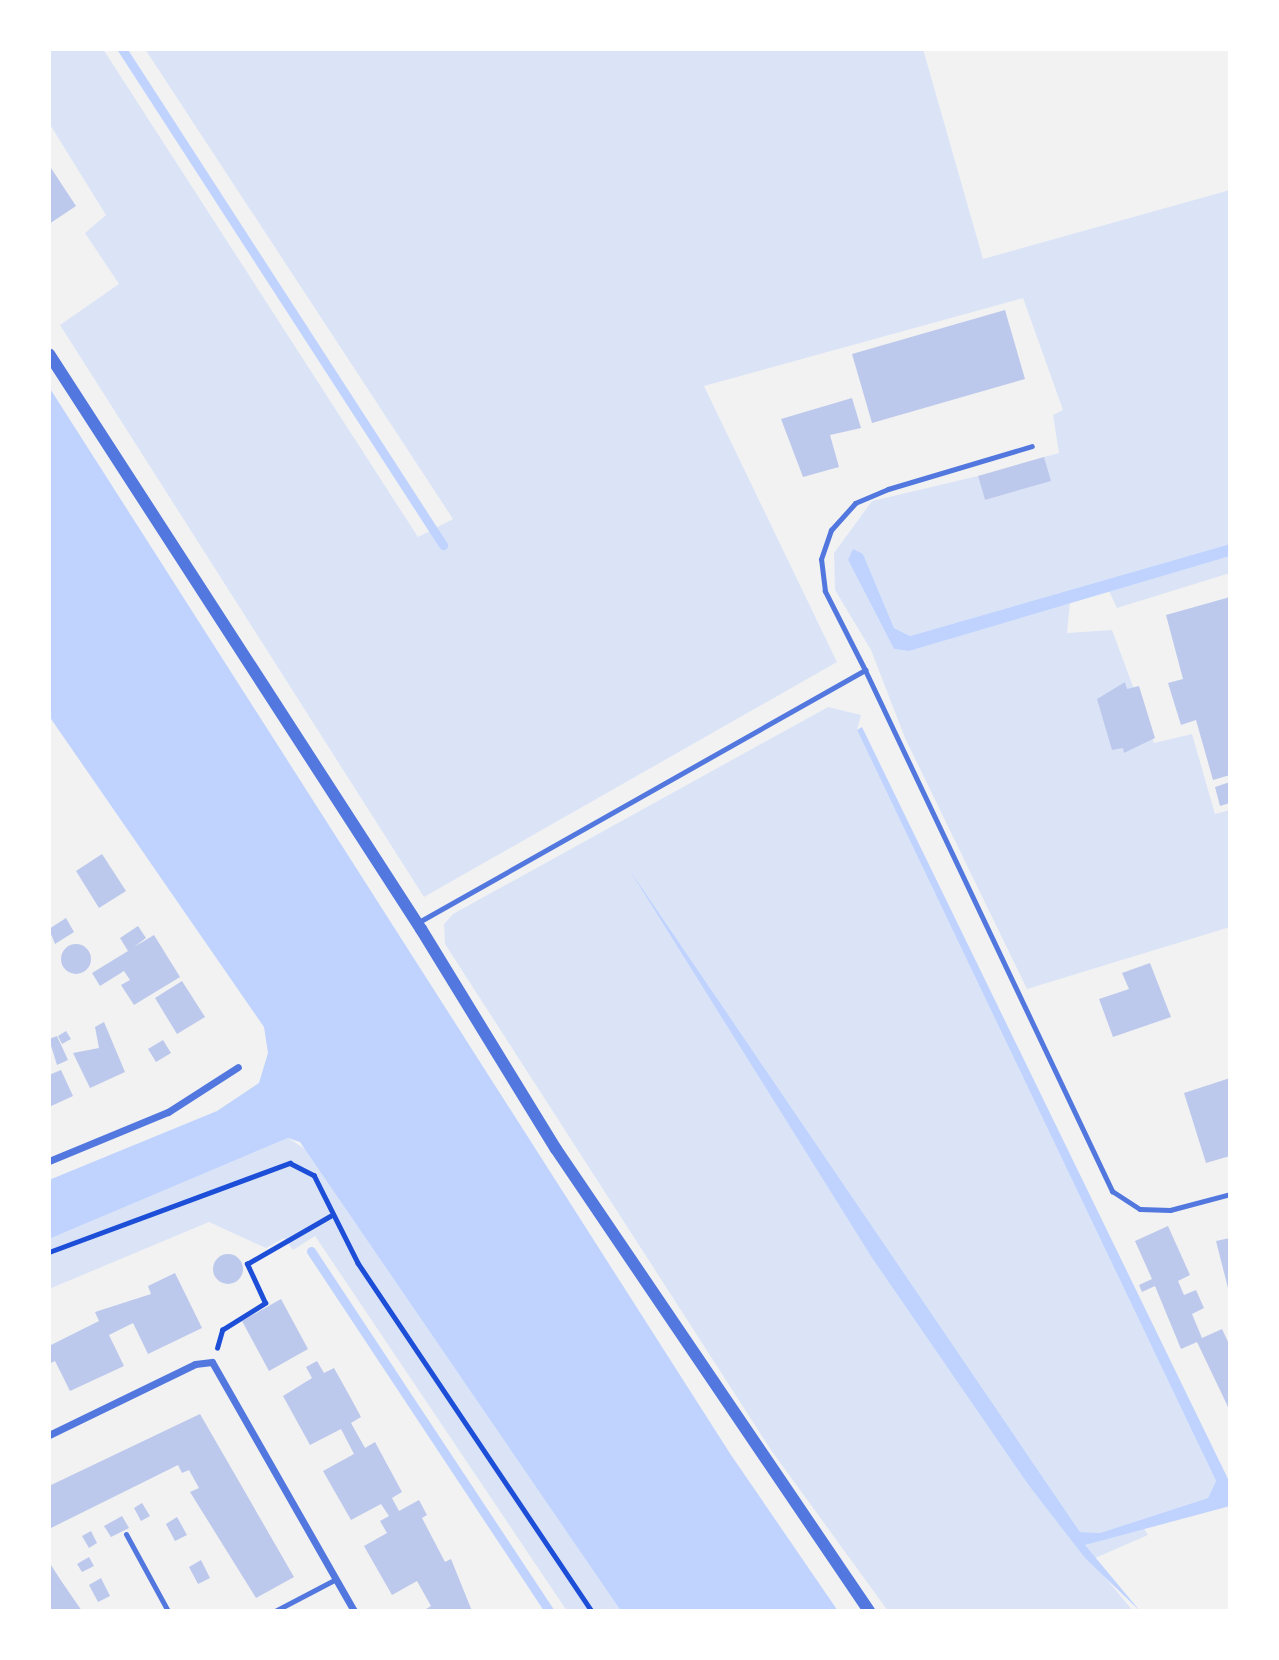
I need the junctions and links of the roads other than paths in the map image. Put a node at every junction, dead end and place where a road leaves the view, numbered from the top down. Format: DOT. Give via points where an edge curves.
graph roads {
  1 [pos="49,354"];
  2 [pos="1032,446"];
  3 [pos="865,670"];
  4 [pos="417,923"];
  5 [pos="238,1067"];
  6 [pos="49,1161"];
  7 [pos="1230,1194"];
  8 [pos="49,1435"];
  9 [pos="126,1534"];
  10 [pos="336,1579"];
  11 [pos="167,1611"];
  12 [pos="275,1611"];
  13 [pos="354,1611"];
  14 [pos="869,1611"];
  1 -- 4 [label="street"];
  2 -- 3 [label="lane" via="887,489 855,503 831,530 821,559 825,591"];
  3 -- 4 [label="lane"];
  3 -- 7 [label="lane" via="1112,1191 1140,1209 1170,1210"];
  4 -- 14 [label="street" via="555,1149"];
  5 -- 6 [label="street" via="168,1112"];
  8 -- 10 [label="street" via="195,1364 212,1362"];
  9 -- 11 [label="lane"];
  10 -- 12 [label="lane"];
  10 -- 13 [label="street"];
}
